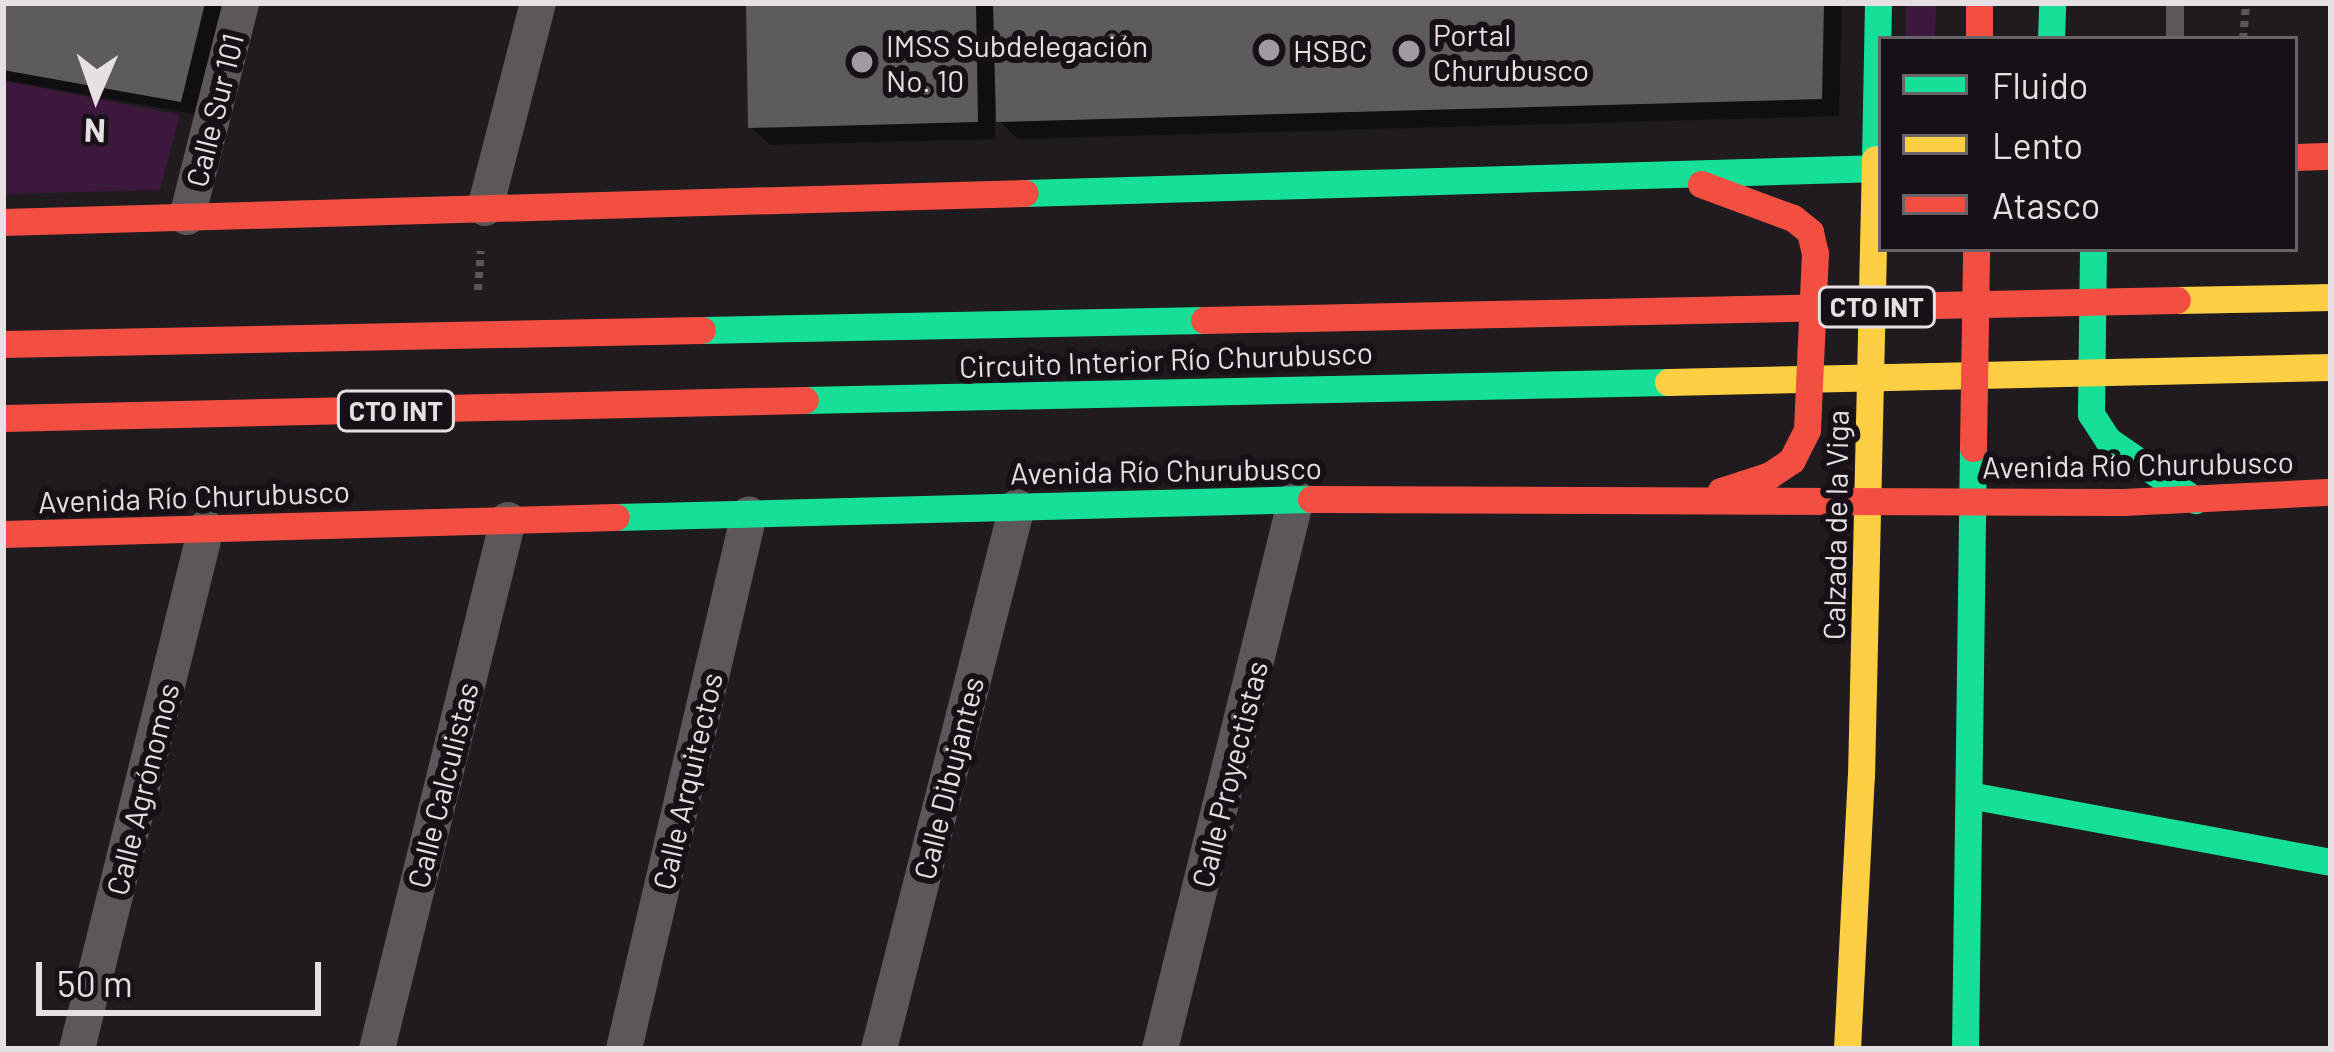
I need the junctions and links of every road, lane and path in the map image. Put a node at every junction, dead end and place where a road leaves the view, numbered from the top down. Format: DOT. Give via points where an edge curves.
graph roads {
  1 [pos="241,3"];
  2 [pos="538,3"];
  3 [pos="1878,3"];
  4 [pos="1979,3"];
  5 [pos="2052,3"];
  6 [pos="2175,3"];
  7 [pos="2246,3"];
  8 [pos="1978,36"];
  9 [pos="2051,36"];
  10 [pos="2175,36"];
  11 [pos="2243,36"];
  12 [pos="2331,156"];
  13 [pos="2298,157"];
  14 [pos="1877,168"];
  15 [pos="1645,175"];
  16 [pos="485,208"];
  17 [pos="187,217"];
  18 [pos="3,222"];
  19 [pos="1976,252"];
  20 [pos="2093,252"];
  21 [pos="2331,297"];
  22 [pos="475,334"];
  23 [pos="3,344"];
  24 [pos="2331,367"];
  25 [pos="3,418"];
  26 [pos="2331,492"];
  27 [pos="1296,499"];
  28 [pos="1692,500"];
  29 [pos="2195,500"];
  30 [pos="1869,501"];
  31 [pos="1972,501"];
  32 [pos="1016,507"];
  33 [pos="749,514"];
  34 [pos="508,520"];
  35 [pos="206,528"];
  36 [pos="3,534"];
  37 [pos="1969,795"];
  38 [pos="2331,862"];
  39 [pos="77,1049"];
  40 [pos="376,1049"];
  41 [pos="624,1049"];
  42 [pos="879,1049"];
  43 [pos="1160,1049"];
  44 [pos="1846,1049"];
  45 [pos="1965,1049"];
  1 -- 17 [label="street, Calle Sur 101"];
  2 -- 16 [label="street"];
  3 -- 14 [label="main road, Calzada de la Viga"];
  4 -- 8 [label="main road"];
  5 -- 9 [label="main road"];
  6 -- 10 [label="lane"];
  7 -- 11 [label="path"];
  12 -- 13 [label="main road"];
  14 -- 15 [label="main road"];
  14 -- 30 [label="main road, Calzada de la Viga"];
  15 -- 16 [label="main road"];
  15 -- 28 [label="main road" via="1711,185 1770,207 1810,232 1815,253 1807,430 1792,460 1770,475"];
  16 -- 17 [label="main road"];
  16 -- 22 [label="path"];
  17 -- 18 [label="main road"];
  19 -- 31 [label="main road"];
  20 -- 29 [label="main road" via="2091,414 2108,440"];
  21 -- 22 [label="main road, Circuito Interior Río Churubusco / CTO INT"];
  22 -- 23 [label="main road, Circuito Interior Río Churubusco / CTO INT"];
  24 -- 25 [label="main road, Circuito Interior Río Churubusco / CTO INT"];
  26 -- 29 [label="main road, Avenida Río Churubusco"];
  27 -- 28 [label="main road, Avenida Río Churubusco"];
  27 -- 32 [label="main road, Avenida Río Churubusco"];
  27 -- 43 [label="street, Calle Proyectistas"];
  28 -- 30 [label="main road, Avenida Río Churubusco"];
  29 -- 31 [label="main road, Avenida Río Churubusco"];
  30 -- 31 [label="main road, Avenida Río Churubusco"];
  30 -- 44 [label="main road, Calzada de la Viga"];
  31 -- 37 [label="main road"];
  32 -- 33 [label="main road, Avenida Río Churubusco"];
  32 -- 42 [label="street, Calle Dibujantes"];
  33 -- 34 [label="main road, Avenida Río Churubusco"];
  33 -- 41 [label="street, Calle Arquitectos"];
  34 -- 35 [label="main road, Avenida Río Churubusco"];
  34 -- 40 [label="street, Calle Calculistas"];
  35 -- 36 [label="main road, Avenida Río Churubusco"];
  35 -- 39 [label="street, Calle Agrónomos"];
  37 -- 38 [label="main road"];
  37 -- 45 [label="main road"];
}
